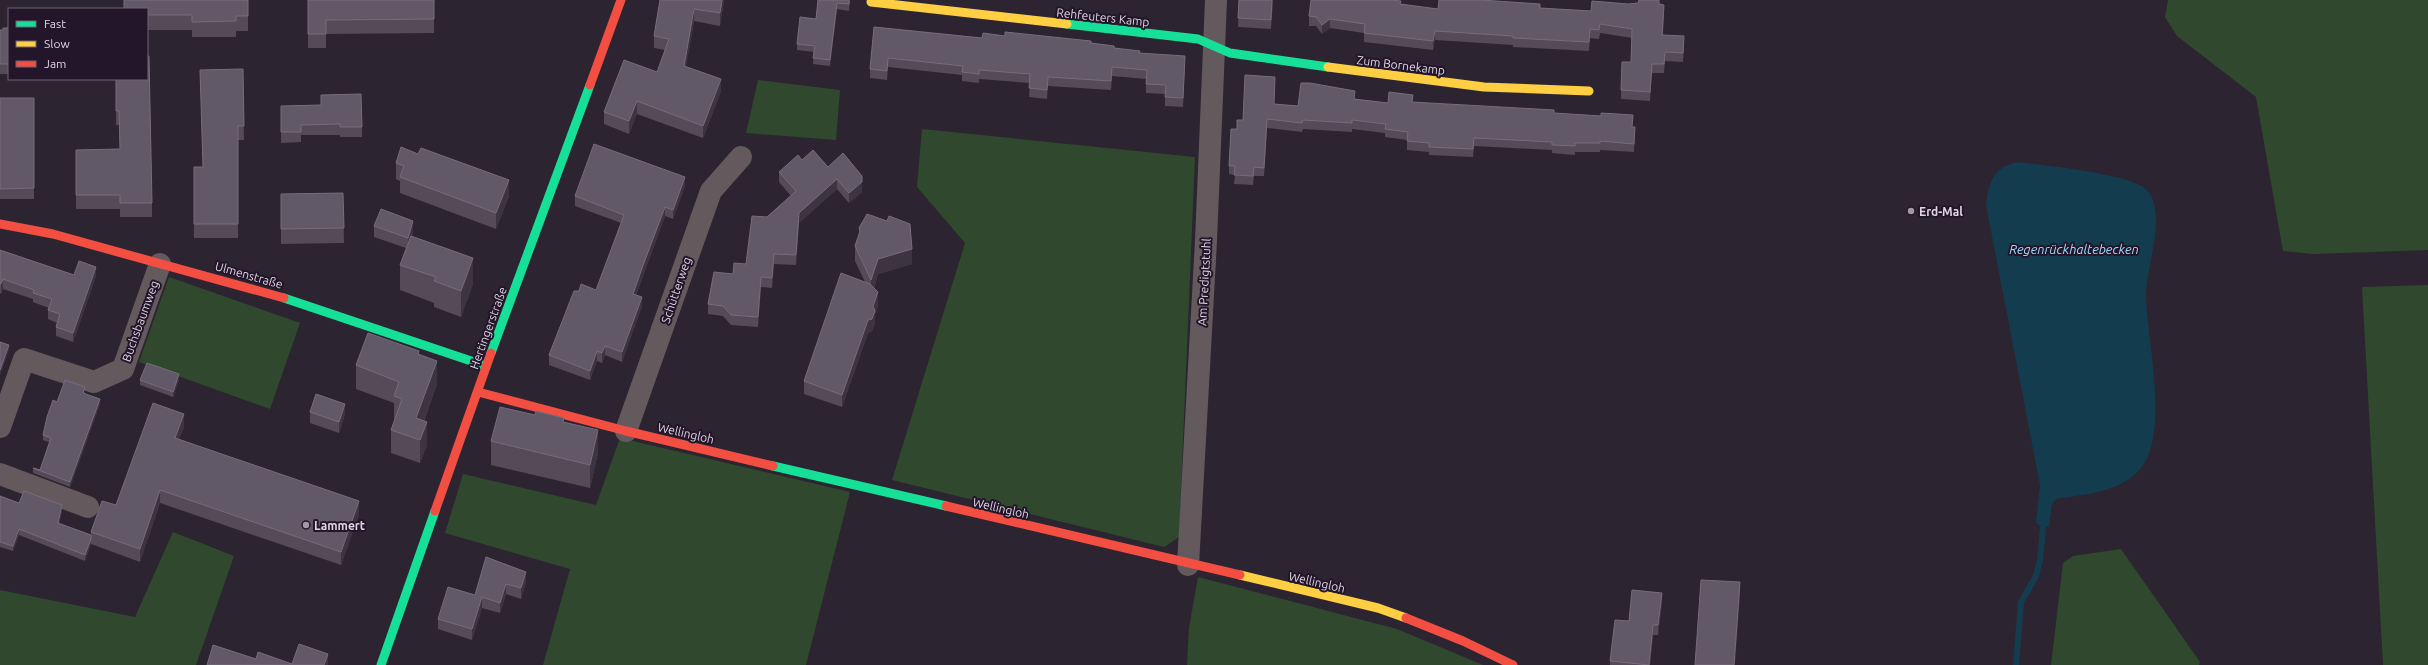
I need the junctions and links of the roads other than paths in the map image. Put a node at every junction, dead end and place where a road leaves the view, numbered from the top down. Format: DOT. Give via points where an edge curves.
graph roads {
  1 [pos="621,0"];
  2 [pos="1216,0"];
  3 [pos="870,2"];
  4 [pos="1213,45"];
  5 [pos="1589,91"];
  6 [pos="741,158"];
  7 [pos="0,224"];
  8 [pos="160,264"];
  9 [pos="486,366"];
  10 [pos="478,392"];
  11 [pos="0,427"];
  12 [pos="626,431"];
  13 [pos="0,474"];
  14 [pos="88,507"];
  15 [pos="1188,564"];
  16 [pos="381,665"];
  17 [pos="1513,665"];
  1 -- 9 [label="street, Hertingerstraße"];
  2 -- 4 [label="street, Am Predigtstuhl"];
  3 -- 4 [label="street, Rehfeuters Kamp" via="1198,39"];
  4 -- 5 [label="street, Zum Bornekamp" via="1230,53 1476,86"];
  4 -- 15 [label="street, Am Predigtstuhl" via="1206,241"];
  6 -- 12 [label="street, Schütterweg" via="711,191"];
  7 -- 8 [label="street, Ulmenstraße" via="54,234"];
  8 -- 9 [label="street, Ulmenstraße" via="268,293"];
  8 -- 11 [label="street, Buchsbaumweg" via="123,369 94,382 24,359"];
  9 -- 10 [label="street, Hertingerstraße"];
  10 -- 12 [label="street, Wellingloh"];
  10 -- 16 [label="street, Hertingerstraße"];
  12 -- 15 [label="street, Wellingloh"];
  13 -- 14 [label="street"];
  15 -- 17 [label="street, Wellingloh" via="1378,608 1432,626"];
}
